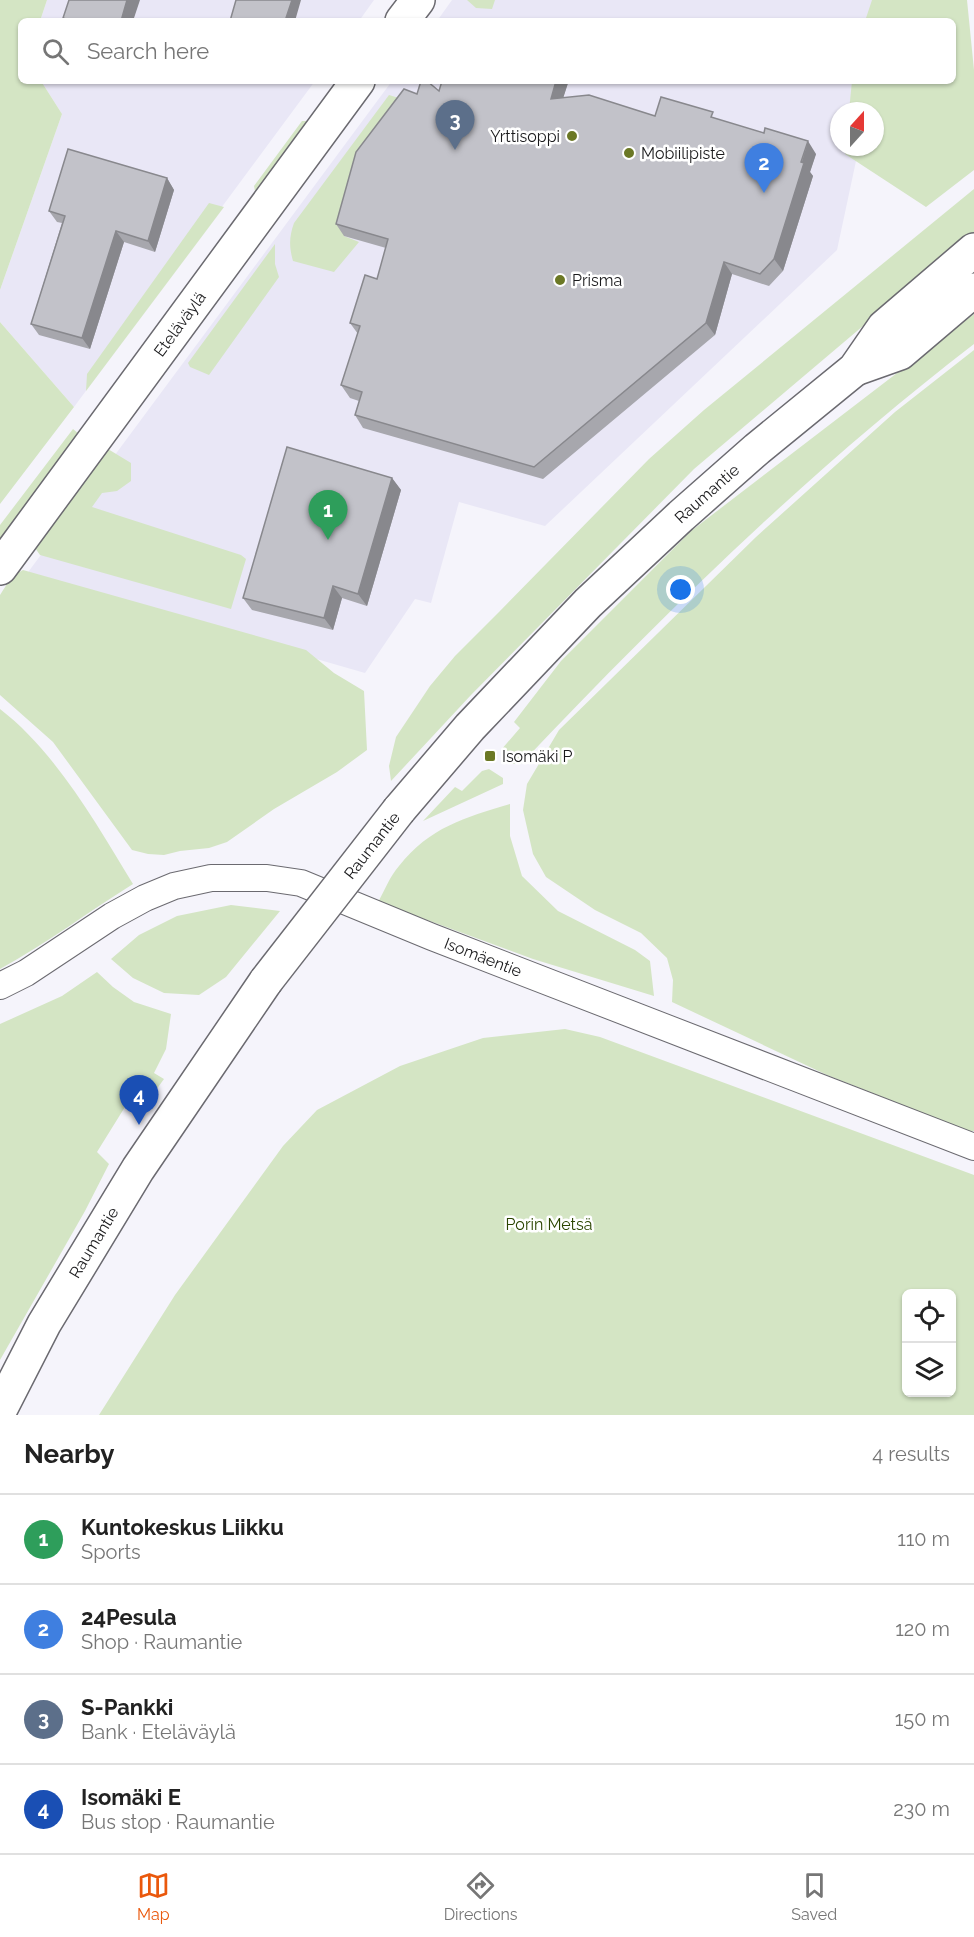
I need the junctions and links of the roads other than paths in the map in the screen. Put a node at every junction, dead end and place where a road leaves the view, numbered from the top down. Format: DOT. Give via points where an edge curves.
graph roads {
  1 [pos="418,0"];
  2 [pos="404,18"];
  3 [pos="356,84"];
  4 [pos="974,250"];
  5 [pos="974,290"];
  6 [pos="855,369"];
  7 [pos="0,568"];
  8 [pos="0,986"];
  9 [pos="974,1148"];
  10 [pos="0,1410"];
  1 -- 2 [label="main road"];
  3 -- 7 [label="main road, Eteläväylä"];
  4 -- 6 [label="main road, Raumantie" via="884,327"];
  5 -- 6 [label="main road, Raumantie" via="900,353"];
  6 -- 10 [label="main road, Raumantie, bridge" via="757,448 588,603 470,727 399,810 266,981 132,1178 44,1324"];
  8 -- 9 [label="street, Isomäentie" via="112,916 174,886 211,878 267,878 301,883"];
}
